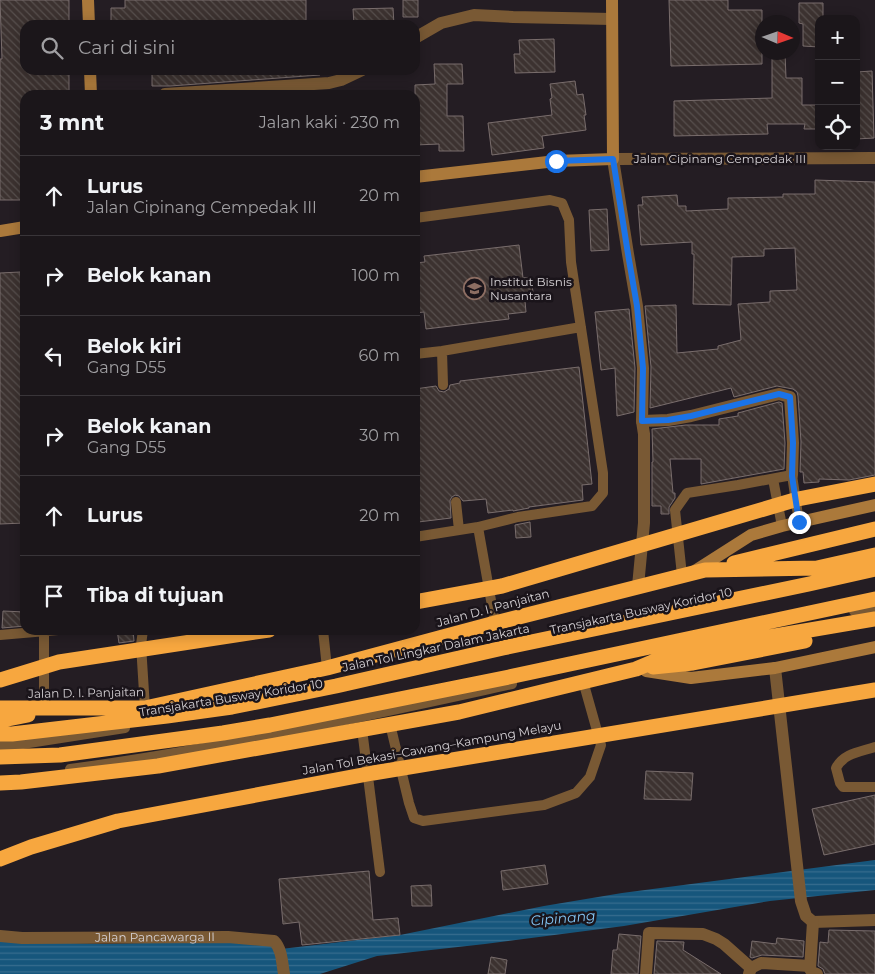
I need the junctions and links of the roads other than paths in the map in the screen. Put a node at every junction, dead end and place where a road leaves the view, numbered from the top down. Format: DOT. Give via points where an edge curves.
graph roads {
  1 [pos="88,0"];
  2 [pos="612,0"];
  3 [pos="612,19"];
  4 [pos="89,20"];
  5 [pos="420,35"];
  6 [pos="90,75"];
  7 [pos="352,75"];
  8 [pos="330,89"];
  9 [pos="91,90"];
  10 [pos="297,90"];
  11 [pos="875,158"];
  12 [pos="613,159"];
  13 [pos="420,176"];
  14 [pos="420,217"];
  15 [pos="20,228"];
  16 [pos="0,231"];
  17 [pos="581,327"];
  18 [pos="442,351"];
  19 [pos="420,353"];
  20 [pos="444,385"];
  21 [pos="642,421"];
  22 [pos="792,476"];
  23 [pos="773,478"];
  24 [pos="875,484"];
  25 [pos="456,502"];
  26 [pos="875,505"];
  27 [pos="799,522"];
  28 [pos="782,526"];
  29 [pos="478,528"];
  30 [pos="875,529"];
  31 [pos="459,530"];
  32 [pos="420,536"];
  33 [pos="875,555"];
  34 [pos="875,568"];
  35 [pos="693,573"];
  36 [pos="875,574"];
  37 [pos="638,586"];
  38 [pos="875,599"];
  39 [pos="420,601"];
  40 [pos="875,607"];
  41 [pos="875,619"];
  42 [pos="495,622"];
  43 [pos="875,626"];
  44 [pos="20,633"];
  45 [pos="0,635"];
  46 [pos="44,635"];
  47 [pos="142,635"];
  48 [pos="236,635"];
  49 [pos="324,635"];
  50 [pos="875,647"];
  51 [pos="327,668"];
  52 [pos="775,668"];
  53 [pos="636,669"];
  54 [pos="0,680"];
  55 [pos="584,681"];
  56 [pos="875,690"];
  57 [pos="0,708"];
  58 [pos="145,708"];
  59 [pos="44,709"];
  60 [pos="59,709"];
  61 [pos="0,719"];
  62 [pos="390,724"];
  63 [pos="362,729"];
  64 [pos="0,734"];
  65 [pos="0,745"];
  66 [pos="875,747"];
  67 [pos="0,757"];
  68 [pos="0,777"];
  69 [pos="0,783"];
  70 [pos="875,787"];
  71 [pos="0,859"];
  72 [pos="380,872"];
  73 [pos="875,920"];
  74 [pos="812,922"];
  75 [pos="0,936"];
  76 [pos="813,970"];
  77 [pos="750,971"];
  78 [pos="284,974"];
  79 [pos="646,974"];
  1 -- 4 [label="street"];
  2 -- 3 [label="street"];
  3 -- 5 [label="street" via="474,15 441,23"];
  3 -- 12 [label="street"];
  6 -- 9 [label="street"];
  7 -- 8 [label="street"];
  8 -- 10 [label="street"];
  11 -- 12 [label="street, Jalan Cipinang Cempedak III"];
  12 -- 13 [label="street, Jalan Cipinang Cempedak III" via="556,161"];
  12 -- 21 [label="street" via="637,306 643,368"];
  14 -- 17 [label="lane" via="550,200 562,203 569,220 571,262"];
  15 -- 16 [label="street"];
  17 -- 18 [label="lane"];
  17 -- 29 [label="lane" via="603,473 603,493 592,506 518,517"];
  18 -- 19 [label="lane"];
  18 -- 20 [label="lane"];
  21 -- 22 [label="street" via="691,416 779,394 790,397"];
  21 -- 37 [label="street" via="644,523"];
  22 -- 23 [label="lane"];
  22 -- 27 [label="lane"];
  23 -- 28 [label="lane"];
  23 -- 35 [label="lane" via="686,493 675,510"];
  24 -- 39 [label="highway, bridge" via="798,499 502,586"];
  25 -- 31 [label="lane"];
  26 -- 27 [label="street"];
  27 -- 28 [label="street"];
  28 -- 35 [label="street" via="751,535"];
  29 -- 31 [label="lane"];
  29 -- 42 [label="lane"];
  30 -- 35 [label="highway"];
  31 -- 32 [label="lane"];
  33 -- 35 [label="highway, Jalan D. I. Panjaitan" via="817,568"];
  34 -- 64 [label="highway, Jalan Tol Lingkar Dalam Jakarta" via="232,707"];
  35 -- 37 [label="highway, Jalan D. I. Panjaitan"];
  36 -- 65 [label="lane, Transjakarta Busway Koridor 10" via="330,694 64,738"];
  37 -- 42 [label="highway, Jalan D. I. Panjaitan"];
  38 -- 67 [label="highway" via="270,725 60,755"];
  40 -- 68 [label="lane" via="324,725 126,762"];
  41 -- 53 [label="highway" via="674,653"];
  42 -- 51 [label="highway, Jalan D. I. Panjaitan"];
  43 -- 53 [label="highway" via="693,663"];
  44 -- 45 [label="lane"];
  46 -- 59 [label="lane"];
  47 -- 58 [label="lane"];
  48 -- 54 [label="highway, bridge" via="59,662"];
  49 -- 51 [label="lane"];
  50 -- 52 [label="street"];
  51 -- 58 [label="highway, Jalan D. I. Panjaitan"];
  52 -- 53 [label="street" via="691,678"];
  52 -- 74 [label="street" via="801,901 806,916"];
  53 -- 55 [label="highway"];
  55 -- 62 [label="highway" via="459,712"];
  55 -- 62 [label="lane" via="601,745 596,761 590,777 576,793 544,805 423,821 414,818"];
  56 -- 71 [label="highway, Jalan Tol Bekasi–Cawang–Kampung Melayu, bridge" via="373,773 127,819"];
  57 -- 59 [label="highway, Jalan D. I. Panjaitan"];
  58 -- 60 [label="highway, Jalan D. I. Panjaitan"];
  59 -- 60 [label="highway, Jalan D. I. Panjaitan"];
  60 -- 61 [label="highway"];
  62 -- 63 [label="highway"];
  63 -- 69 [label="highway" via="158,766"];
  63 -- 72 [label="lane"];
  66 -- 70 [label="lane" via="845,757 836,768 843,787"];
  73 -- 74 [label="street"];
  74 -- 76 [label="street"];
  75 -- 78 [label="street, Jalan Pancawarga II" via="228,937 274,941 279,948"];
  76 -- 77 [label="street" via="761,963"];
  77 -- 79 [label="street" via="724,944 704,934 649,933"];
}
